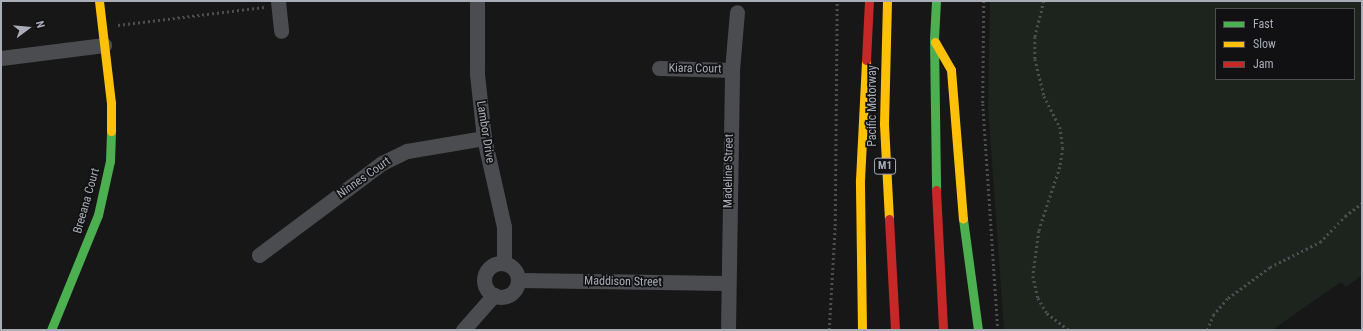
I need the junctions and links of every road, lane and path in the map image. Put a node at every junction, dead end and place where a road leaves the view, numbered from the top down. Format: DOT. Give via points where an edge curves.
graph roads {
  1 [pos="99,1"];
  2 [pos="477,1"];
  3 [pos="837,1"];
  4 [pos="869,1"];
  5 [pos="887,1"];
  6 [pos="936,1"];
  7 [pos="984,1"];
  8 [pos="1044,1"];
  9 [pos="278,6"];
  10 [pos="737,12"];
  11 [pos="102,27"];
  12 [pos="281,31"];
  13 [pos="934,39"];
  14 [pos="104,45"];
  15 [pos="1,58"];
  16 [pos="659,68"];
  17 [pos="732,70"];
  18 [pos="484,138"];
  19 [pos="1362,203"];
  20 [pos="259,255"];
  21 [pos="504,262"];
  22 [pos="519,280"];
  23 [pos="727,283"];
  24 [pos="494,295"];
  25 [pos="51,330"];
  26 [pos="463,330"];
  27 [pos="728,330"];
  28 [pos="829,330"];
  29 [pos="862,330"];
  30 [pos="895,330"];
  31 [pos="943,330"];
  32 [pos="978,330"];
  33 [pos="998,330"];
  34 [pos="1069,330"];
  35 [pos="1207,330"];
  1 -- 11 [label="main road, Breeana Court"];
  2 -- 18 [label="street, Lambor Drive" via="477,74"];
  3 -- 28 [label="path" via="835,226"];
  4 -- 29 [label="main road" via="860,180"];
  5 -- 30 [label="main road, Pacific Motorway / M1" via="884,124"];
  6 -- 13 [label="main road"];
  7 -- 33 [label="path" via="983,104"];
  8 -- 34 [label="path" via="1035,36 1035,59 1044,96 1060,127 1063,148 1060,167 1039,230 1033,276 1038,298 1047,313"];
  9 -- 11 [label="path"];
  9 -- 12 [label="street"];
  10 -- 17 [label="street, Madeline Street"];
  11 -- 14 [label="main road, Breeana Court"];
  13 -- 31 [label="main road" via="937,248"];
  13 -- 32 [label="main road" via="951,70 962,212"];
  14 -- 15 [label="street"];
  14 -- 25 [label="main road, Breeana Court" via="112,123 107,178 88,241"];
  16 -- 17 [label="street, Kiara Court"];
  17 -- 23 [label="street, Madeline Street"];
  18 -- 20 [label="street, Ninnes Court" via="407,151 382,163"];
  18 -- 21 [label="street, Lambor Drive" via="504,227"];
  19 -- 35 [label="path" via="1345,216 1320,242 1270,267 1228,298 1213,315"];
  21 -- 22 [label="street" via="515,268"];
  21 -- 24 [label="street" via="494,264 484,277 486,288"];
  22 -- 23 [label="street, Maddison Street"];
  22 -- 24 [label="street" via="517,287 507,296"];
  23 -- 27 [label="street, Madeline Street"];
  24 -- 26 [label="street"];
}
